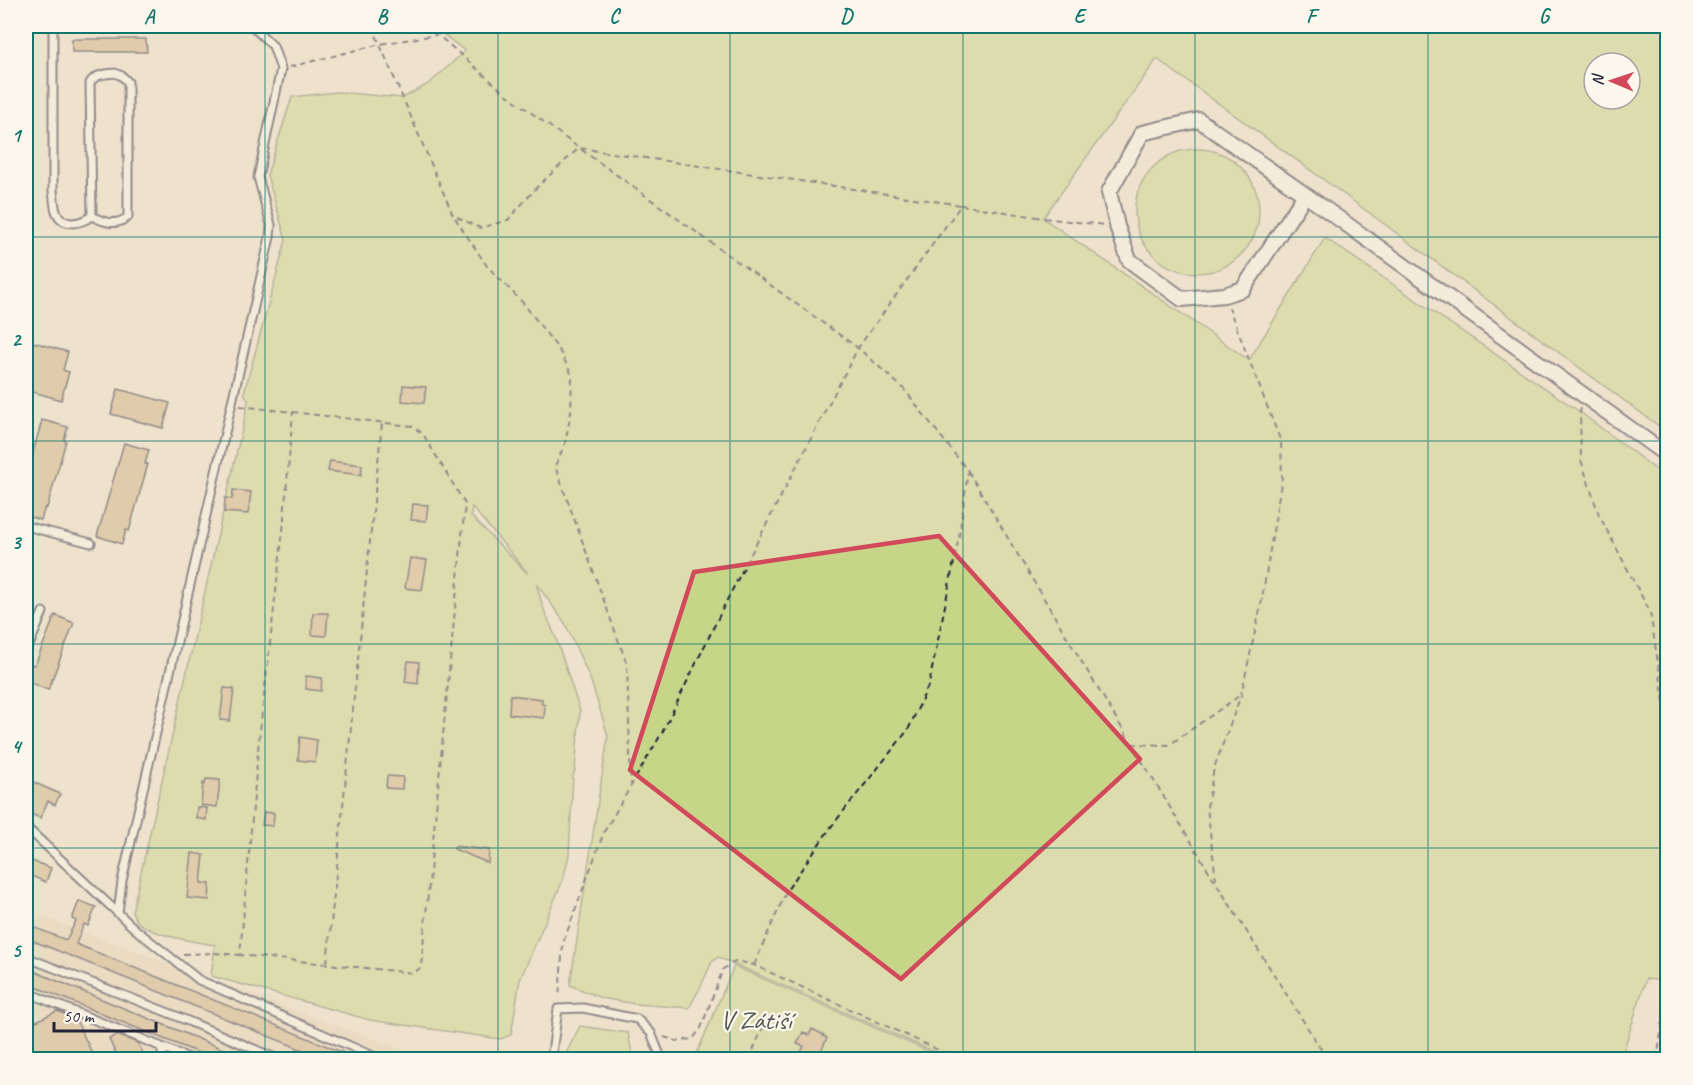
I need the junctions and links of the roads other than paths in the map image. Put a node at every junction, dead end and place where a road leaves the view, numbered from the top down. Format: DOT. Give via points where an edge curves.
graph roads {
  1 [pos="53,26"];
  2 [pos="252,26"];
  3 [pos="1305,195"];
  4 [pos="92,216"];
  5 [pos="1668,456"];
  6 [pos="26,526"];
  7 [pos="91,543"];
  8 [pos="43,612"];
  9 [pos="26,641"];
  10 [pos="26,827"];
  11 [pos="118,913"];
  12 [pos="26,957"];
  13 [pos="26,992"];
  14 [pos="160,1046"];
  15 [pos="165,1059"];
  16 [pos="194,1059"];
  17 [pos="280,1059"];
  18 [pos="382,1059"];
  19 [pos="551,1059"];
  20 [pos="660,1059"];
  1 -- 4 [label="lane" via="56,212 66,222 76,224"];
  2 -- 11 [label="lane" via="273,46 281,69 258,177 271,225 270,237 122,881"];
  3 -- 3 [label="street" via="1243,289 1182,299 1129,260 1109,192 1142,133 1199,120"];
  3 -- 5 [label="street"];
  4 -- 4 [label="lane" via="113,223 128,217 128,82 115,73 104,74 90,83"];
  6 -- 7 [label="lane"];
  8 -- 9 [label="lane" via="30,643"];
  10 -- 11 [label="lane"];
  11 -- 18 [label="lane" via="199,980"];
  12 -- 17 [label="lane"];
  13 -- 14 [label="lane"];
  14 -- 15 [label="lane"];
  14 -- 16 [label="lane"];
  19 -- 20 [label="lane" via="558,1010 583,1008 637,1019 651,1033"];
}
